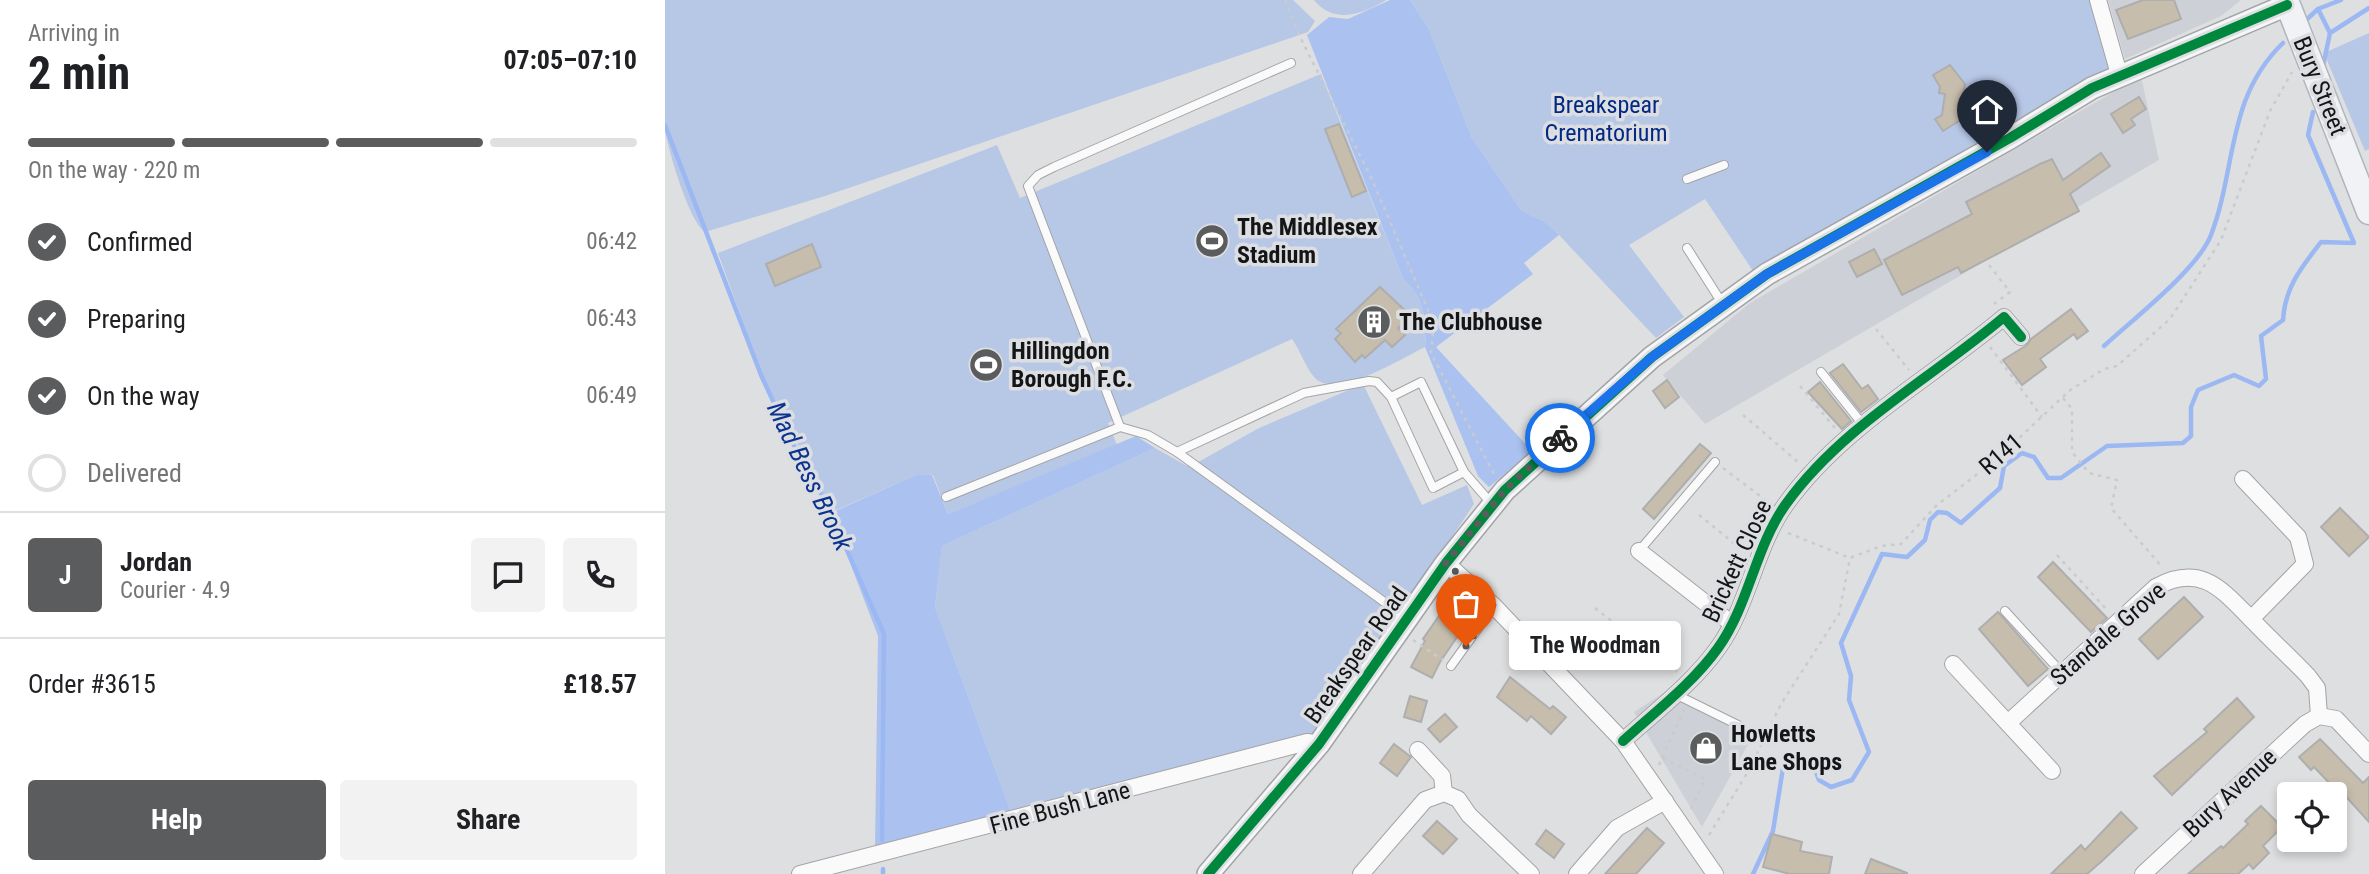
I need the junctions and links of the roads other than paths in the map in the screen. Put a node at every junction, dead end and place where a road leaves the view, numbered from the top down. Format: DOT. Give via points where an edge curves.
graph roads {
  1 [pos="2098,0"];
  2 [pos="2286,3"];
  3 [pos="1291,63"];
  4 [pos="2119,74"];
  5 [pos="1724,166"];
  6 [pos="1687,179"];
  7 [pos="2369,212"];
  8 [pos="1687,248"];
  9 [pos="1723,306"];
  10 [pos="2021,337"];
  11 [pos="1821,372"];
  12 [pos="1391,397"];
  13 [pos="1864,426"];
  14 [pos="1120,427"];
  15 [pos="1177,453"];
  16 [pos="1715,462"];
  17 [pos="1464,472"];
  18 [pos="2243,479"];
  19 [pos="947,496"];
  20 [pos="1499,498"];
  21 [pos="1639,551"];
  22 [pos="1446,563"];
  23 [pos="1494,606"];
  24 [pos="2005,611"];
  25 [pos="2251,619"];
  26 [pos="1731,623"];
  27 [pos="1403,624"];
  28 [pos="1952,664"];
  29 [pos="1451,666"];
  30 [pos="2062,673"];
  31 [pos="1681,698"];
  32 [pos="2319,716"];
  33 [pos="2008,723"];
  34 [pos="1738,724"];
  35 [pos="1623,740"];
  36 [pos="1319,744"];
  37 [pos="1418,750"];
  38 [pos="2369,754"];
  39 [pos="2052,771"];
  40 [pos="1444,793"];
  41 [pos="1665,800"];
  42 [pos="800,874"];
  43 [pos="1208,874"];
  44 [pos="1361,874"];
  45 [pos="1531,874"];
  46 [pos="1577,874"];
  47 [pos="1715,874"];
  48 [pos="2143,874"];
  1 -- 4 [label="street"];
  2 -- 4 [label="street, Breakspear Road"];
  2 -- 7 [label="main road, Bury Street"];
  3 -- 14 [label="lane" via="1054,167 1028,186"];
  4 -- 9 [label="street, Breakspear Road" via="1767,274"];
  5 -- 6 [label="lane"];
  8 -- 9 [label="lane"];
  9 -- 20 [label="street, Breakspear Road" via="1652,357"];
  10 -- 13 [label="street, Brickett Close" via="2004,317"];
  11 -- 13 [label="lane"];
  12 -- 15 [label="lane" via="1369,381 1304,393"];
  12 -- 17 [label="lane" via="1421,382"];
  12 -- 17 [label="lane" via="1433,488"];
  13 -- 26 [label="street, Brickett Close" via="1811,473 1781,512"];
  14 -- 15 [label="lane" via="1148,435"];
  14 -- 19 [label="lane"];
  15 -- 27 [label="lane"];
  16 -- 21 [label="lane"];
  17 -- 20 [label="lane"];
  18 -- 25 [label="street" via="2298,537 2305,564"];
  20 -- 22 [label="street, Breakspear Road"];
  21 -- 26 [label="street"];
  22 -- 23 [label="street"];
  22 -- 27 [label="street, Breakspear Road"];
  23 -- 29 [label="lane"];
  23 -- 35 [label="street"];
  24 -- 30 [label="lane"];
  25 -- 30 [label="street, Standale Grove" via="2215,584 2187,578 2169,580"];
  25 -- 32 [label="street, Standale Grove" via="2317,688"];
  26 -- 31 [label="street, Brickett Close" via="1719,647 1688,680"];
  27 -- 36 [label="street, Breakspear Road"];
  28 -- 33 [label="street"];
  30 -- 33 [label="street, Standale Grove"];
  31 -- 34 [label="lane"];
  31 -- 35 [label="street, Brickett Close"];
  32 -- 38 [label="street" via="2336,719"];
  32 -- 48 [label="street, Bury Avenue"];
  33 -- 39 [label="street"];
  35 -- 41 [label="street"];
  36 -- 42 [label="street, Fine Bush Lane" via="1307,742"];
  36 -- 43 [label="street, Breakspear Road"];
  37 -- 40 [label="street" via="1442,776"];
  40 -- 44 [label="street" via="1425,800"];
  40 -- 45 [label="street" via="1458,799 1469,816"];
  41 -- 46 [label="street" via="1617,828"];
  41 -- 47 [label="street"];
}
